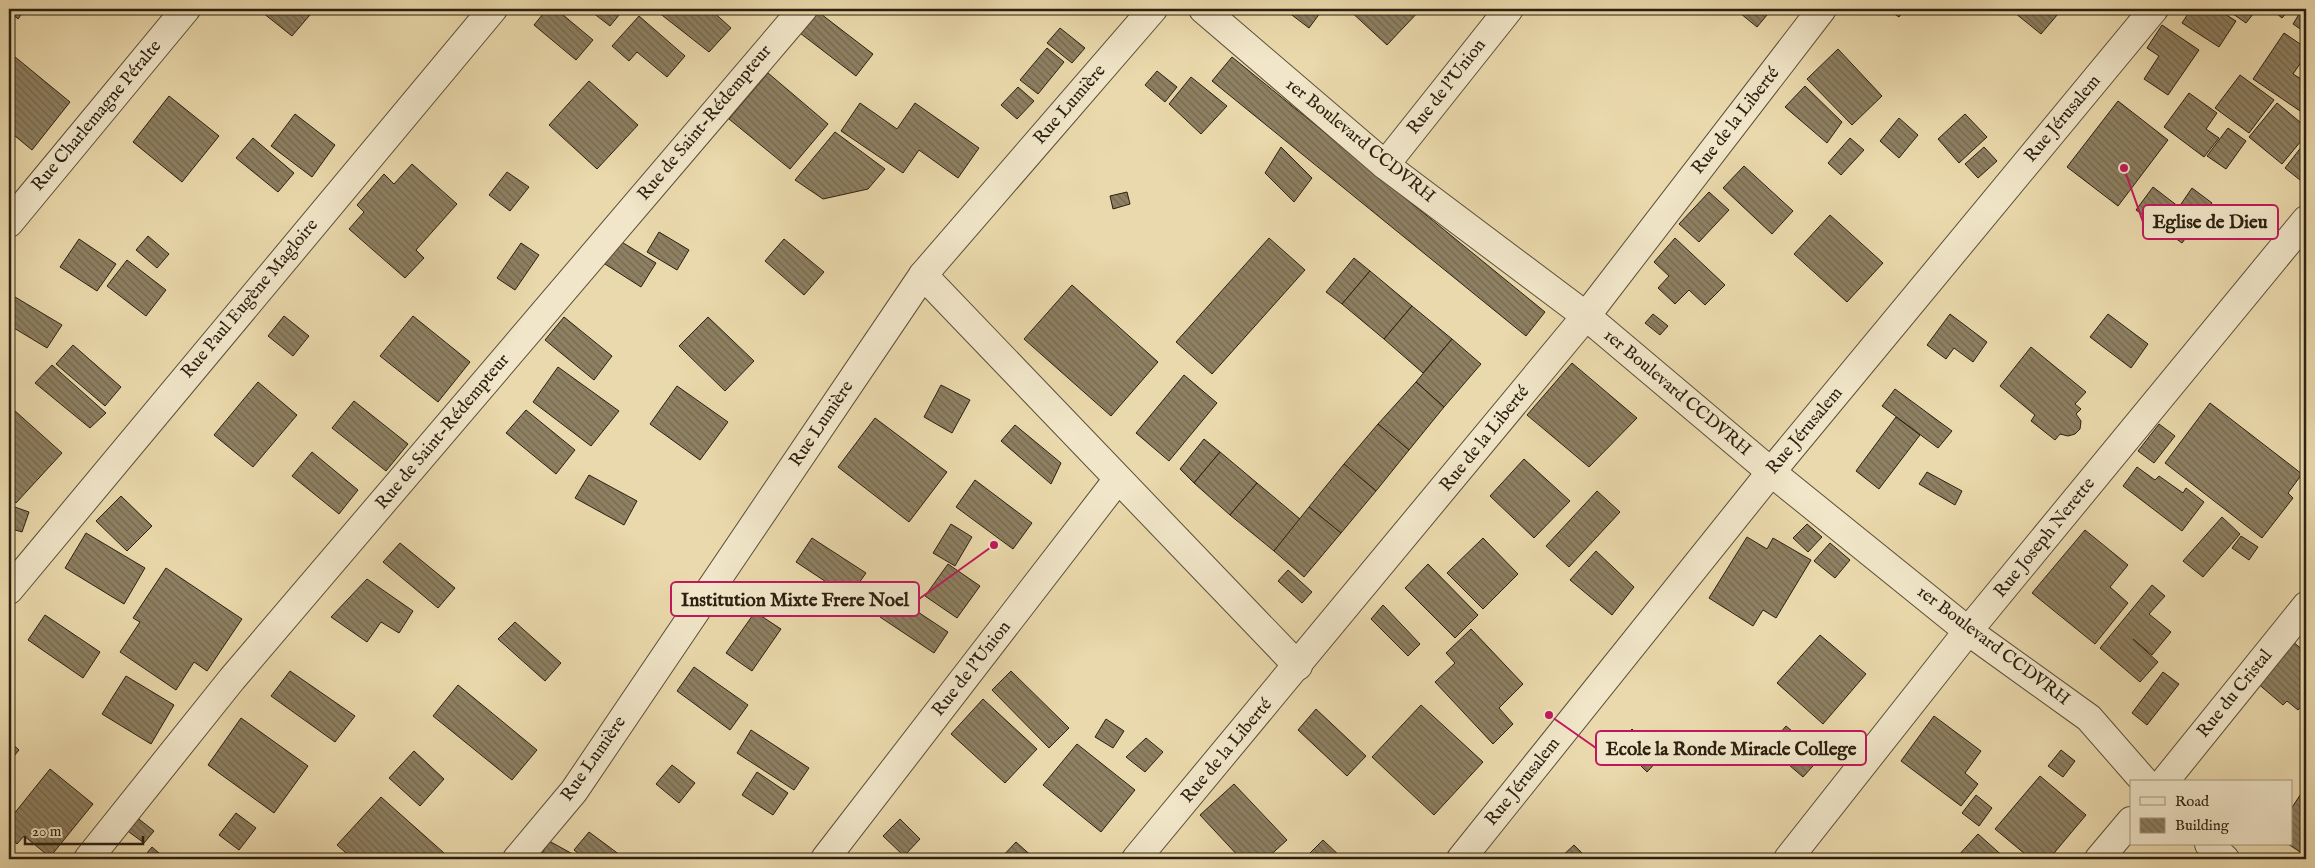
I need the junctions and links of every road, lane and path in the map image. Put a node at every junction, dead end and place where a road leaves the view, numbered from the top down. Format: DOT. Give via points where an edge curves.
graph roads {
  1 [pos="186,9"];
  2 [pos="493,9"];
  3 [pos="803,9"];
  4 [pos="1153,9"];
  5 [pos="1203,9"];
  6 [pos="1509,9"];
  7 [pos="1822,9"];
  8 [pos="2154,9"];
  9 [pos="1385,165"];
  10 [pos="2306,220"];
  11 [pos="9,223"];
  12 [pos="923,275"];
  13 [pos="1586,316"];
  14 [pos="1771,472"];
  15 [pos="1118,479"];
  16 [pos="9,590"];
  17 [pos="2306,606"];
  18 [pos="1968,631"];
  19 [pos="1298,666"];
  20 [pos="2143,780"];
  21 [pos="2166,780"];
  22 [pos="2130,822"];
  23 [pos="2211,846"];
  24 [pos="88,859"];
  25 [pos="517,859"];
  26 [pos="825,859"];
  27 [pos="1136,859"];
  28 [pos="1462,859"];
  29 [pos="1788,859"];
  30 [pos="2099,859"];
  31 [pos="2225,859"];
  1 -- 11 [label="street, Rue Charlemagne Péralte"];
  2 -- 16 [label="street, Rue Paul Eugène Magloire"];
  3 -- 24 [label="street, Rue de Saint-Rédempteur" via="238,672"];
  4 -- 12 [label="street, Rue Lumière"];
  5 -- 9 [label="street, 1er Boulevard CCDVRH"];
  6 -- 9 [label="street, Rue de l'Union"];
  7 -- 13 [label="street, Rue de la Liberté"];
  8 -- 14 [label="street, Rue Jérusalem"];
  9 -- 13 [label="street, 1er Boulevard CCDVRH"];
  10 -- 18 [label="street, Rue Joseph Nerette"];
  12 -- 15 [label="street"];
  12 -- 25 [label="street, Rue Lumière" via="574,791"];
  13 -- 14 [label="street, 1er Boulevard CCDVRH"];
  13 -- 19 [label="street, Rue de la Liberté"];
  14 -- 18 [label="street, 1er Boulevard CCDVRH"];
  14 -- 28 [label="street, Rue Jérusalem"];
  15 -- 19 [label="street"];
  15 -- 26 [label="street, Rue de l'Union"];
  17 -- 21 [label="street, Rue du Cristal"];
  18 -- 20 [label="street, 1er Boulevard CCDVRH" via="2089,718"];
  18 -- 29 [label="street, Rue Joseph Nerette"];
  19 -- 27 [label="street, Rue de la Liberté"];
  22 -- 30 [label="street"];
  23 -- 31 [label="street"];
}
